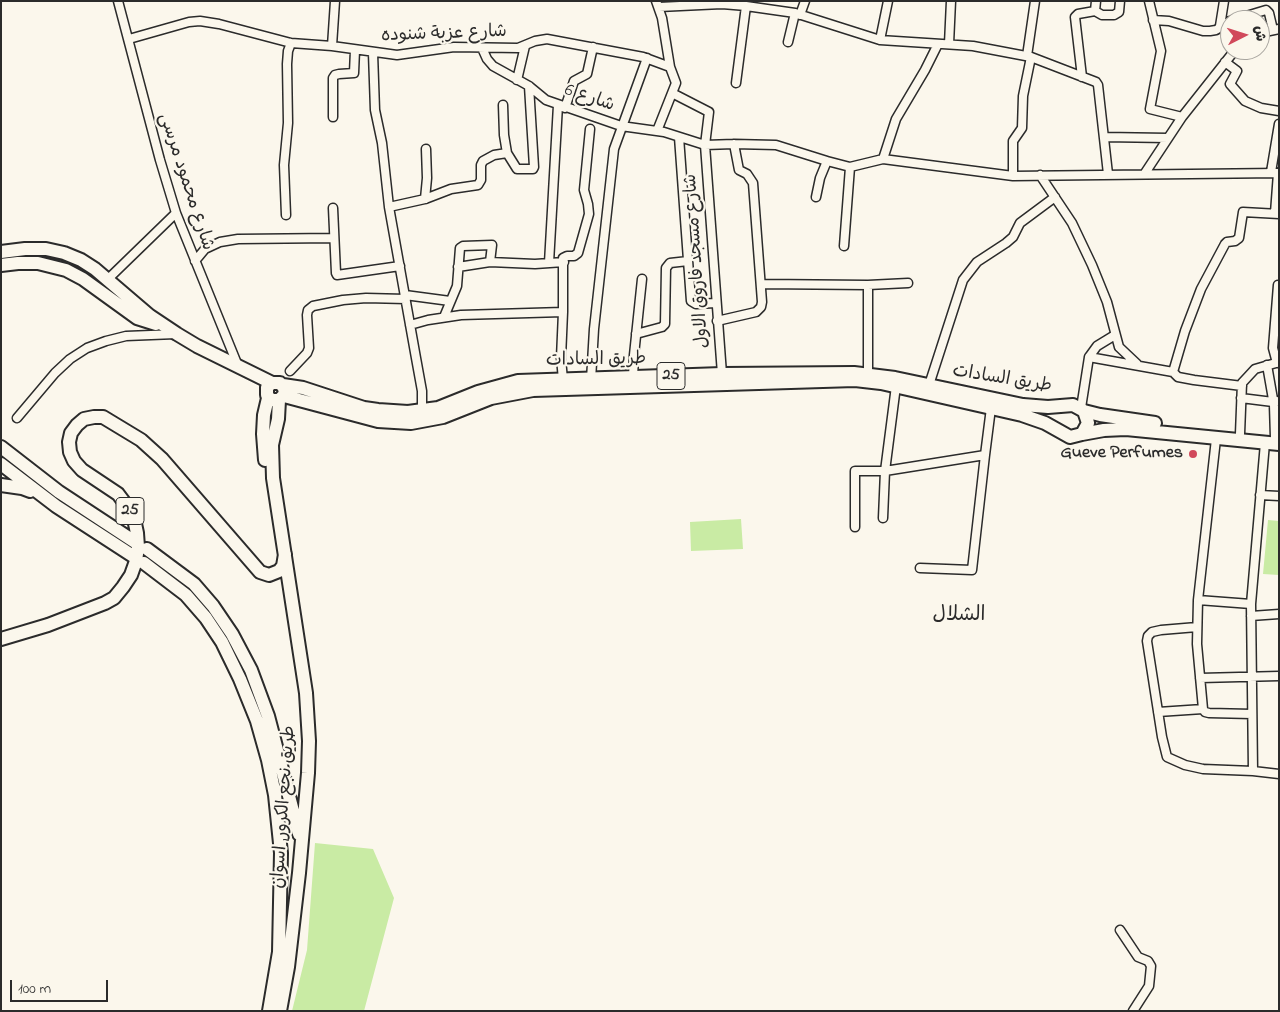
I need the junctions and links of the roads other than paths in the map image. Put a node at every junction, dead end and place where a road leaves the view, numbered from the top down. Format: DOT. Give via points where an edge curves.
graph roads {
  1 [pos="118,1"];
  2 [pos="336,1"];
  3 [pos="805,1"];
  4 [pos="888,1"];
  5 [pos="951,1"];
  6 [pos="1035,1"];
  7 [pos="1096,1"];
  8 [pos="1120,1"];
  9 [pos="1158,1"];
  10 [pos="1149,2"];
  11 [pos="697,3"];
  12 [pos="657,4"];
  13 [pos="746,6"];
  14 [pos="1095,11"];
  15 [pos="797,14"];
  16 [pos="1270,14"];
  17 [pos="1153,20"];
  18 [pos="1220,26"];
  19 [pos="1276,29"];
  20 [pos="129,39"];
  21 [pos="880,40"];
  22 [pos="788,42"];
  23 [pos="292,43"];
  24 [pos="938,44"];
  25 [pos="949,44"];
  26 [pos="332,46"];
  27 [pos="525,46"];
  28 [pos="593,46"];
  29 [pos="482,48"];
  30 [pos="356,50"];
  31 [pos="373,53"];
  32 [pos="1029,56"];
  33 [pos="647,58"];
  34 [pos="1225,62"];
  35 [pos="670,67"];
  36 [pos="1082,77"];
  37 [pos="517,80"];
  38 [pos="736,83"];
  39 [pos="529,86"];
  40 [pos="672,93"];
  41 [pos="503,106"];
  42 [pos="562,106"];
  43 [pos="1279,111"];
  44 [pos="1182,117"];
  45 [pos="333,118"];
  46 [pos="1279,124"];
  47 [pos="621,126"];
  48 [pos="590,129"];
  49 [pos="656,131"];
  50 [pos="679,137"];
  51 [pos="1104,137"];
  52 [pos="1168,138"];
  53 [pos="734,144"];
  54 [pos="706,145"];
  55 [pos="426,149"];
  56 [pos="508,153"];
  57 [pos="882,159"];
  58 [pos="827,161"];
  59 [pos="850,167"];
  60 [pos="1276,172"];
  61 [pos="1145,173"];
  62 [pos="1108,174"];
  63 [pos="1040,175"];
  64 [pos="1013,176"];
  65 [pos="816,197"];
  66 [pos="1055,197"];
  67 [pos="425,199"];
  68 [pos="389,207"];
  69 [pos="333,208"];
  70 [pos="176,213"];
  71 [pos="1277,214"];
  72 [pos="286,215"];
  73 [pos="334,238"];
  74 [pos="844,246"];
  75 [pos="1,252"];
  76 [pos="195,261"];
  77 [pos="688,261"];
  78 [pos="490,262"];
  79 [pos="564,262"];
  80 [pos="549,263"];
  81 [pos="1,265"];
  82 [pos="400,266"];
  83 [pos="458,267"];
  84 [pos="642,279"];
  85 [pos="107,280"];
  86 [pos="908,283"];
  87 [pos="762,284"];
  88 [pos="868,285"];
  89 [pos="1278,285"];
  90 [pos="406,297"];
  91 [pos="450,301"];
  92 [pos="716,304"];
  93 [pos="563,312"];
  94 [pos="444,317"];
  95 [pos="717,321"];
  96 [pos="161,324"];
  97 [pos="410,325"];
  98 [pos="176,334"];
  99 [pos="636,334"];
  100 [pos="1115,335"];
  101 [pos="1089,357"];
  102 [pos="1278,362"];
  103 [pos="1137,364"];
  104 [pos="1267,365"];
  105 [pos="238,366"];
  106 [pos="290,371"];
  107 [pos="1173,372"];
  108 [pos="722,374"];
  109 [pos="868,374"];
  110 [pos="633,378"];
  111 [pos="563,380"];
  112 [pos="591,380"];
  113 [pos="929,385"];
  114 [pos="896,386"];
  115 [pos="1242,386"];
  116 [pos="277,393"];
  117 [pos="1241,398"];
  118 [pos="1276,401"];
  119 [pos="306,403"];
  120 [pos="1065,406"];
  121 [pos="991,408"];
  122 [pos="1083,409"];
  123 [pos="422,411"];
  124 [pos="17,418"];
  125 [pos="278,419"];
  126 [pos="1059,432"];
  127 [pos="1082,434"];
  128 [pos="1240,434"];
  129 [pos="1216,439"];
  130 [pos="1274,441"];
  131 [pos="1,448"];
  132 [pos="985,455"];
  133 [pos="1,464"];
  134 [pos="885,471"];
  135 [pos="1,485"];
  136 [pos="274,486"];
  137 [pos="1260,495"];
  138 [pos="42,496"];
  139 [pos="1279,496"];
  140 [pos="883,518"];
  141 [pos="855,528"];
  142 [pos="136,542"];
  143 [pos="147,549"];
  144 [pos="285,554"];
  145 [pos="920,568"];
  146 [pos="1198,600"];
  147 [pos="1251,604"];
  148 [pos="1279,614"];
  149 [pos="1251,616"];
  150 [pos="1197,626"];
  151 [pos="1,639"];
  152 [pos="1253,676"];
  153 [pos="1279,676"];
  154 [pos="1200,678"];
  155 [pos="1203,709"];
  156 [pos="1158,712"];
  157 [pos="1252,714"];
  158 [pos="1253,771"];
  159 [pos="1279,774"];
  160 [pos="301,844"];
  161 [pos="1120,930"];
  162 [pos="269,1011"];
  163 [pos="280,1011"];
  164 [pos="1133,1011"];
  1 -- 20 [label="street, شارع محمود مرسى"];
  2 -- 26 [label="street"];
  3 -- 15 [label="street"];
  4 -- 21 [label="street"];
  5 -- 25 [label="street"];
  6 -- 32 [label="street"];
  7 -- 14 [label="street"];
  8 -- 14 [label="street" via="1119,12 1114,15"];
  9 -- 10 [label="street"];
  10 -- 17 [label="street"];
  11 -- 12 [label="street"];
  11 -- 13 [label="street"];
  12 -- 35 [label="street"];
  13 -- 15 [label="street"];
  13 -- 38 [label="street"];
  14 -- 36 [label="street" via="1075,17"];
  15 -- 21 [label="street"];
  15 -- 22 [label="street"];
  16 -- 19 [label="street"];
  17 -- 18 [label="street" via="1203,31 1216,30"];
  17 -- 44 [label="street" via="1161,51 1150,109"];
  20 -- 23 [label="street, شارع عزبة شنوده" via="200,22"];
  20 -- 70 [label="street, شارع محمود مرسى"];
  21 -- 24 [label="street"];
  23 -- 26 [label="street, شارع عزبة شنوده"];
  23 -- 72 [label="street" via="287,64"];
  24 -- 25 [label="street"];
  24 -- 57 [label="street" via="896,119"];
  25 -- 32 [label="street"];
  26 -- 30 [label="street, شارع عزبة شنوده"];
  27 -- 28 [label="street, شارع عزبة شنوده" via="547,39"];
  27 -- 29 [label="street, شارع عزبة شنوده"];
  27 -- 37 [label="street"];
  28 -- 33 [label="street, شارع عزبة شنوده"];
  28 -- 42 [label="street" via="587,74 574,81"];
  29 -- 31 [label="street, شارع عزبة شنوده" via="448,47 402,55"];
  29 -- 37 [label="street, شارع 6" via="490,64"];
  30 -- 31 [label="street, شارع عزبة شنوده"];
  30 -- 45 [label="street" via="354,73 339,74 333,78"];
  31 -- 68 [label="street" via="375,110"];
  32 -- 36 [label="street"];
  32 -- 64 [label="street" via="1022,128 1013,140"];
  33 -- 35 [label="street, شارع عزبة شنوده"];
  33 -- 47 [label="street"];
  34 -- 43 [label="street" via="1237,71 1230,84 1245,101"];
  34 -- 44 [label="street"];
  35 -- 40 [label="street" via="676,83"];
  36 -- 51 [label="street" via="1098,85"];
  37 -- 39 [label="street, شارع 6"];
  39 -- 42 [label="street, شارع 6" via="542,97"];
  39 -- 56 [label="street" via="534,168 517,169"];
  40 -- 49 [label="street"];
  40 -- 54 [label="street, شارع مسجد فاروق الاول" via="708,111"];
  41 -- 56 [label="street"];
  42 -- 47 [label="street, شارع 6"];
  42 -- 80 [label="street"];
  44 -- 52 [label="street"];
  46 -- 60 [label="street"];
  47 -- 49 [label="street, شارع 6"];
  47 -- 112 [label="street" via="614,149"];
  48 -- 79 [label="street" via="584,190 589,214 578,253 564,257"];
  49 -- 50 [label="street, شارع 6"];
  50 -- 54 [label="street, شارع 6"];
  50 -- 77 [label="street"];
  51 -- 52 [label="street"];
  51 -- 62 [label="street"];
  52 -- 61 [label="street"];
  53 -- 54 [label="street, شارع 6"];
  53 -- 58 [label="street, شارع 6" via="776,145"];
  53 -- 87 [label="street" via="739,170 747,174 753,183"];
  54 -- 92 [label="street, شارع مسجد فاروق الاول"];
  55 -- 67 [label="street"];
  56 -- 67 [label="street" via="483,161 478,185"];
  57 -- 59 [label="street"];
  57 -- 64 [label="street"];
  58 -- 59 [label="street, شارع 6"];
  58 -- 65 [label="street"];
  59 -- 74 [label="street"];
  60 -- 61 [label="street"];
  60 -- 71 [label="street"];
  61 -- 62 [label="street"];
  62 -- 63 [label="street"];
  63 -- 64 [label="street"];
  63 -- 66 [label="street"];
  66 -- 100 [label="street" via="1072,223 1101,284"];
  66 -- 113 [label="street" via="1020,223 1013,237 977,262 962,280"];
  67 -- 68 [label="street"];
  68 -- 82 [label="street"];
  69 -- 73 [label="street"];
  70 -- 76 [label="street, شارع محمود مرسى"];
  70 -- 85 [label="street"];
  71 -- 107 [label="street" via="1243,212 1239,238 1225,244 1201,289"];
  73 -- 76 [label="street" via="229,240 205,249"];
  73 -- 82 [label="street" via="337,276"];
  75 -- 85 [label="main road, 25" via="37,249 64,253 88,264"];
  76 -- 105 [label="street, شارع محمود مرسى"];
  77 -- 92 [label="street" via="691,301"];
  77 -- 99 [label="street" via="670,263 666,268 662,327"];
  78 -- 80 [label="street"];
  78 -- 83 [label="street"];
  78 -- 83 [label="street" via="492,245 462,246"];
  79 -- 80 [label="street"];
  79 -- 93 [label="street"];
  81 -- 96 [label="main road" via="28,262 66,270 137,318"];
  82 -- 90 [label="street"];
  83 -- 91 [label="street"];
  84 -- 99 [label="street"];
  85 -- 96 [label="main road, 25"];
  86 -- 88 [label="street"];
  87 -- 88 [label="street"];
  87 -- 95 [label="street" via="759,310"];
  88 -- 109 [label="street"];
  89 -- 102 [label="street" via="1273,348"];
  90 -- 91 [label="street"];
  90 -- 97 [label="street"];
  90 -- 106 [label="street" via="343,300 313,306 307,315 308,353"];
  91 -- 94 [label="street"];
  92 -- 95 [label="street, شارع مسجد فاروق الاول"];
  93 -- 94 [label="street"];
  93 -- 111 [label="street"];
  94 -- 97 [label="street"];
  95 -- 108 [label="street, شارع مسجد فاروق الاول"];
  96 -- 98 [label="main road, 25"];
  97 -- 123 [label="street" via="422,391"];
  98 -- 105 [label="main road, 25"];
  98 -- 124 [label="street" via="126,336 87,348 55,373"];
  99 -- 110 [label="street"];
  100 -- 101 [label="street" via="1097,346"];
  100 -- 103 [label="street" via="1119,347"];
  101 -- 103 [label="street"];
  101 -- 122 [label="street"];
  102 -- 104 [label="street"];
  103 -- 107 [label="street"];
  104 -- 115 [label="street" via="1251,372"];
  104 -- 118 [label="street"];
  105 -- 116 [label="main road, 25"];
  107 -- 115 [label="street" via="1178,377"];
  108 -- 109 [label="main road, طريق السادات / 25"];
  108 -- 110 [label="main road, طريق السادات / 25"];
  109 -- 113 [label="main road, طريق السادات / 25"];
  110 -- 112 [label="main road, طريق السادات / 25"];
  111 -- 112 [label="main road, طريق السادات / 25"];
  111 -- 123 [label="main road, طريق السادات / 25" via="538,379 498,385 445,406"];
  113 -- 120 [label="main road, طريق السادات / 25" via="1023,405"];
  114 -- 119 [label="main road, طريق السادات / 25" via="842,380 533,390 490,398 443,417 411,423 378,421"];
  114 -- 121 [label="main road, طريق السادات / 25"];
  114 -- 134 [label="street"];
  115 -- 117 [label="street"];
  116 -- 119 [label="main road, طريق السادات / 25"];
  116 -- 123 [label="main road, طريق السادات / 25" via="303,388 378,410"];
  116 -- 125 [label="main road, طريق نجع الكرور, اسوان"];
  116 -- 136 [label="main road, طريق نجع الكرور, اسوان" via="263,424 265,461"];
  117 -- 118 [label="street"];
  117 -- 128 [label="street"];
  118 -- 130 [label="street"];
  119 -- 125 [label="main road" via="290,408"];
  120 -- 122 [label="main road"];
  120 -- 126 [label="main road" via="1057,415"];
  121 -- 126 [label="main road, طريق السادات / 25" via="1030,417"];
  121 -- 132 [label="street"];
  122 -- 127 [label="main road" via="1088,423"];
  122 -- 128 [label="main road" via="1106,416"];
  125 -- 136 [label="main road, طريق نجع الكرور, اسوان" via="272,445"];
  126 -- 127 [label="main road" via="1070,438"];
  127 -- 129 [label="main road" via="1126,429"];
  128 -- 130 [label="main road"];
  129 -- 130 [label="main road"];
  129 -- 146 [label="street"];
  130 -- 137 [label="street"];
  131 -- 142 [label="main road" via="59,492"];
  132 -- 134 [label="street"];
  132 -- 145 [label="street" via="972,570"];
  133 -- 138 [label="main road"];
  134 -- 140 [label="street"];
  134 -- 141 [label="street" via="855,471"];
  135 -- 138 [label="main road" via="22,488"];
  136 -- 144 [label="main road, طريق نجع الكرور, اسوان"];
  137 -- 139 [label="street"];
  137 -- 147 [label="street"];
  138 -- 162 [label="main road, طريق نجع الكرور, اسوان" via="186,595 222,642 240,679 268,760 280,852 280,952"];
  143 -- 160 [label="main road" via="194,584 213,606 251,670 268,716"];
  144 -- 151 [label="main road, 25" via="283,566 278,571 260,572 162,459 140,440 103,417 84,419 71,433 70,452 82,470 118,494 127,506 134,519 138,540 136,562 119,593 105,604"];
  144 -- 160 [label="main road, طريق نجع الكرور, اسوان" via="309,725"];
  146 -- 147 [label="street"];
  146 -- 150 [label="street"];
  147 -- 149 [label="street"];
  148 -- 149 [label="street"];
  149 -- 152 [label="street"];
  150 -- 154 [label="street"];
  150 -- 156 [label="street" via="1161,630 1148,636 1146,641"];
  152 -- 153 [label="street"];
  152 -- 154 [label="street"];
  152 -- 157 [label="street"];
  154 -- 155 [label="street"];
  155 -- 156 [label="street"];
  155 -- 157 [label="street" via="1209,713"];
  156 -- 158 [label="street" via="1165,752 1171,760 1203,770"];
  157 -- 158 [label="street"];
  158 -- 159 [label="street"];
  160 -- 163 [label="main road, طريق نجع الكرور, اسوان"];
  161 -- 164 [label="street" via="1138,957 1151,966 1148,986"];
}
